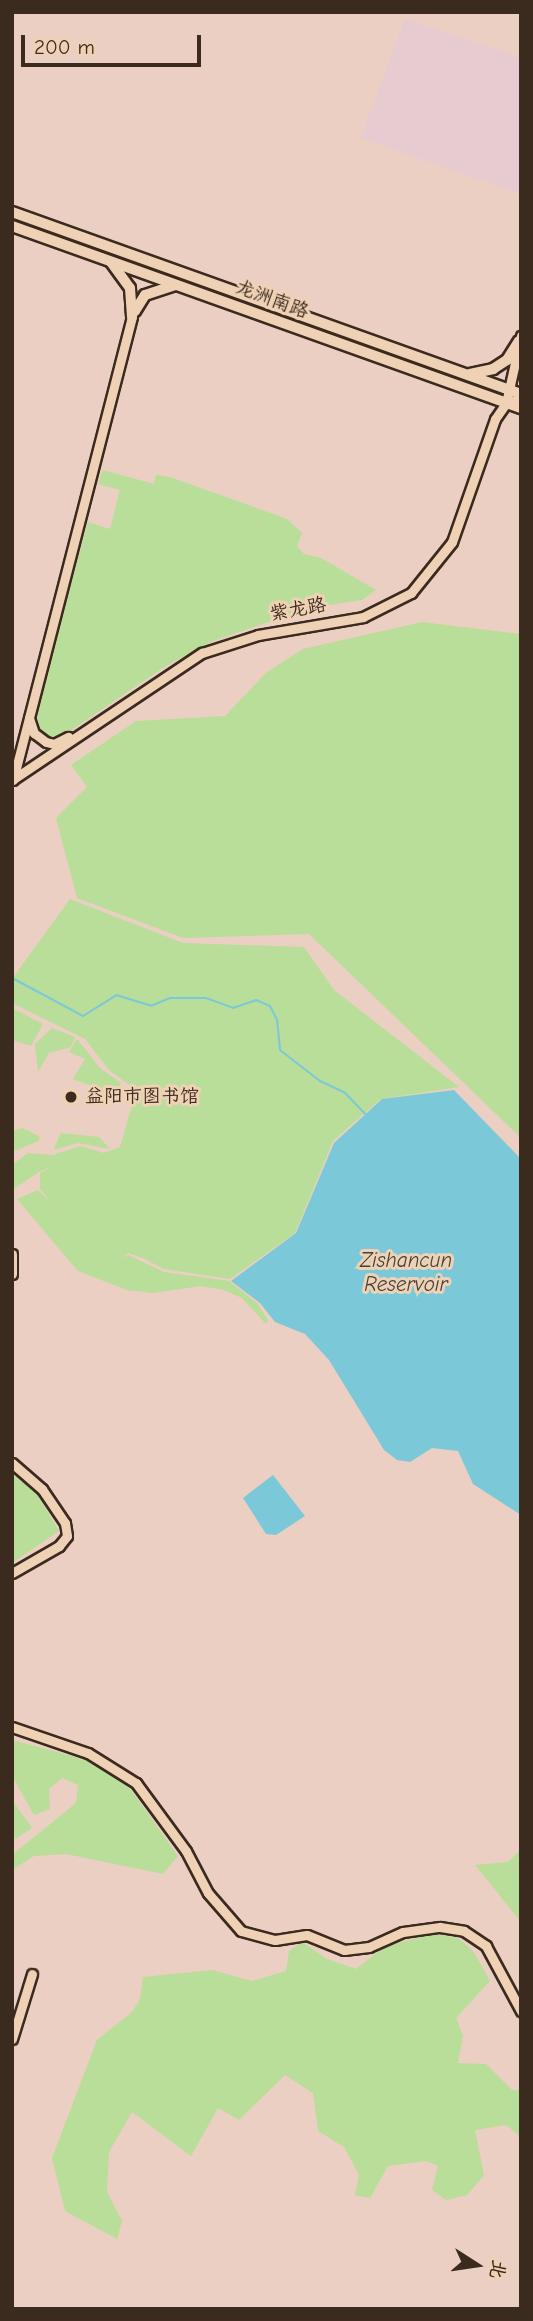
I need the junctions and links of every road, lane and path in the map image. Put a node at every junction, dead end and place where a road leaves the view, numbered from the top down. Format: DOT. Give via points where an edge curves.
graph roads {
  1 [pos="12,212"];
  2 [pos="12,226"];
  3 [pos="110,261"];
  4 [pos="177,285"];
  5 [pos="132,317"];
  6 [pos="520,338"];
  7 [pos="518,357"];
  8 [pos="468,374"];
  9 [pos="508,389"];
  10 [pos="521,394"];
  11 [pos="521,399"];
  12 [pos="506,403"];
  13 [pos="521,408"];
  14 [pos="109,714"];
  15 [pos="28,715"];
  16 [pos="13,781"];
  17 [pos="12,1254"];
  18 [pos="12,1274"];
  19 [pos="12,1463"];
  20 [pos="12,1573"];
  21 [pos="12,1727"];
  22 [pos="32,1974"];
  23 [pos="521,2011"];
  24 [pos="12,2039"];
  1 -- 8 [label="main road, 龙洲南路"];
  2 -- 3 [label="main road, 龙洲南路"];
  3 -- 4 [label="main road, 龙洲南路"];
  3 -- 5 [label="main road" via="130,288"];
  4 -- 5 [label="main road" via="145,295"];
  4 -- 12 [label="main road, 龙洲南路"];
  5 -- 15 [label="street"];
  6 -- 7 [label="street, 紫龙路"];
  6 -- 8 [label="main road" via="507,360 493,369"];
  7 -- 9 [label="street, 紫龙路"];
  8 -- 9 [label="main road, 龙洲南路"];
  9 -- 10 [label="main road, 龙洲南路"];
  9 -- 12 [label="street, 紫龙路"];
  11 -- 12 [label="street"];
  12 -- 13 [label="main road, 龙洲南路"];
  12 -- 14 [label="street, 紫龙路" via="495,419 452,542 411,593 363,617 258,635 202,653"];
  14 -- 15 [label="street" via="54,744 34,733"];
  14 -- 16 [label="street, 紫龙路"];
  15 -- 16 [label="street"];
  17 -- 18 [label="street"];
  19 -- 20 [label="street" via="42,1489 65,1523 67,1536 59,1546"];
  21 -- 23 [label="street" via="88,1753 136,1783 186,1851 208,1894 240,1931 275,1940 307,1935 344,1950 369,1948 403,1932 440,1927 464,1931 486,1946"];
  22 -- 24 [label="street"];
}
